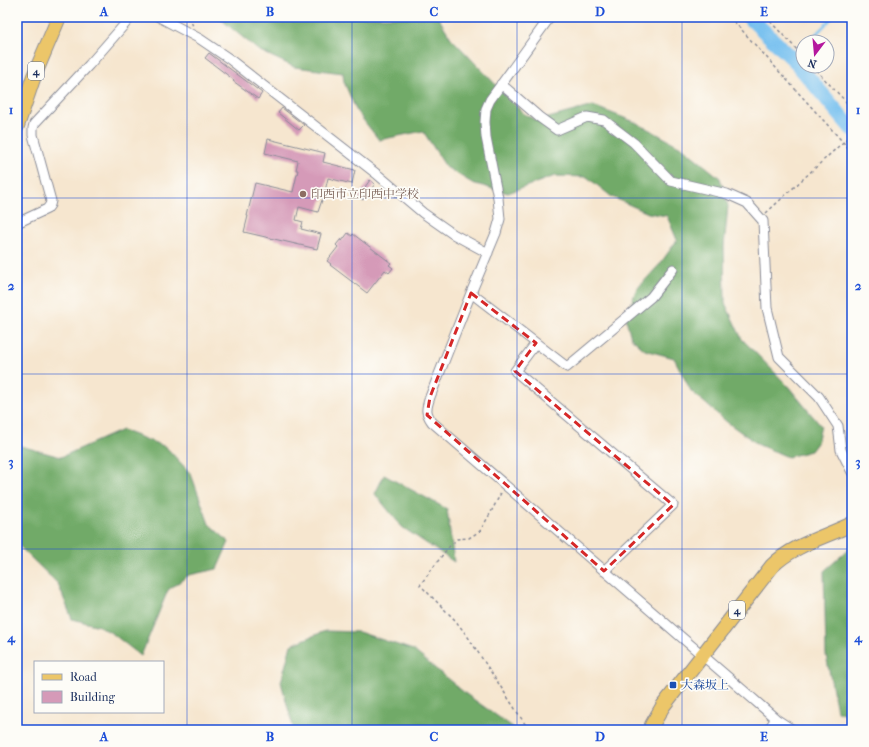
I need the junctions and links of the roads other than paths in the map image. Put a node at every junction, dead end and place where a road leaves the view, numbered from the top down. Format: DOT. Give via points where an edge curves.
graph roads {
  1 [pos="59,17"];
  2 [pos="131,17"];
  3 [pos="159,17"];
  4 [pos="550,17"];
  5 [pos="501,84"];
  6 [pos="17,126"];
  7 [pos="17,223"];
  8 [pos="488,253"];
  9 [pos="673,269"];
  10 [pos="471,293"];
  11 [pos="536,343"];
  12 [pos="852,472"];
  13 [pos="852,524"];
  14 [pos="604,570"];
  15 [pos="702,655"];
  16 [pos="776,718"];
  17 [pos="651,730"];
  18 [pos="768,730"];
  19 [pos="793,730"];
  1 -- 6 [label="main road, 4" via="34,76"];
  2 -- 7 [label="street" via="34,124 33,135 51,201 47,209"];
  3 -- 8 [label="street" via="200,39 228,58 428,216 453,234"];
  4 -- 5 [label="street"];
  5 -- 8 [label="street" via="486,109 486,137 500,219"];
  5 -- 12 [label="street" via="556,130 587,117 604,120 634,143 671,181 727,194 747,203 761,218 767,308 779,357 819,397 838,426 841,450"];
  8 -- 10 [label="street"];
  9 -- 11 [label="street" via="651,297 567,367"];
  10 -- 11 [label="street"];
  10 -- 14 [label="street" via="430,397 427,415"];
  11 -- 14 [label="street" via="515,371 673,505"];
  13 -- 15 [label="main road, 4" via="799,547 777,561"];
  14 -- 15 [label="street"];
  15 -- 16 [label="street"];
  15 -- 17 [label="main road, 4" via="663,706"];
  16 -- 18 [label="street"];
  16 -- 19 [label="street"];
}
